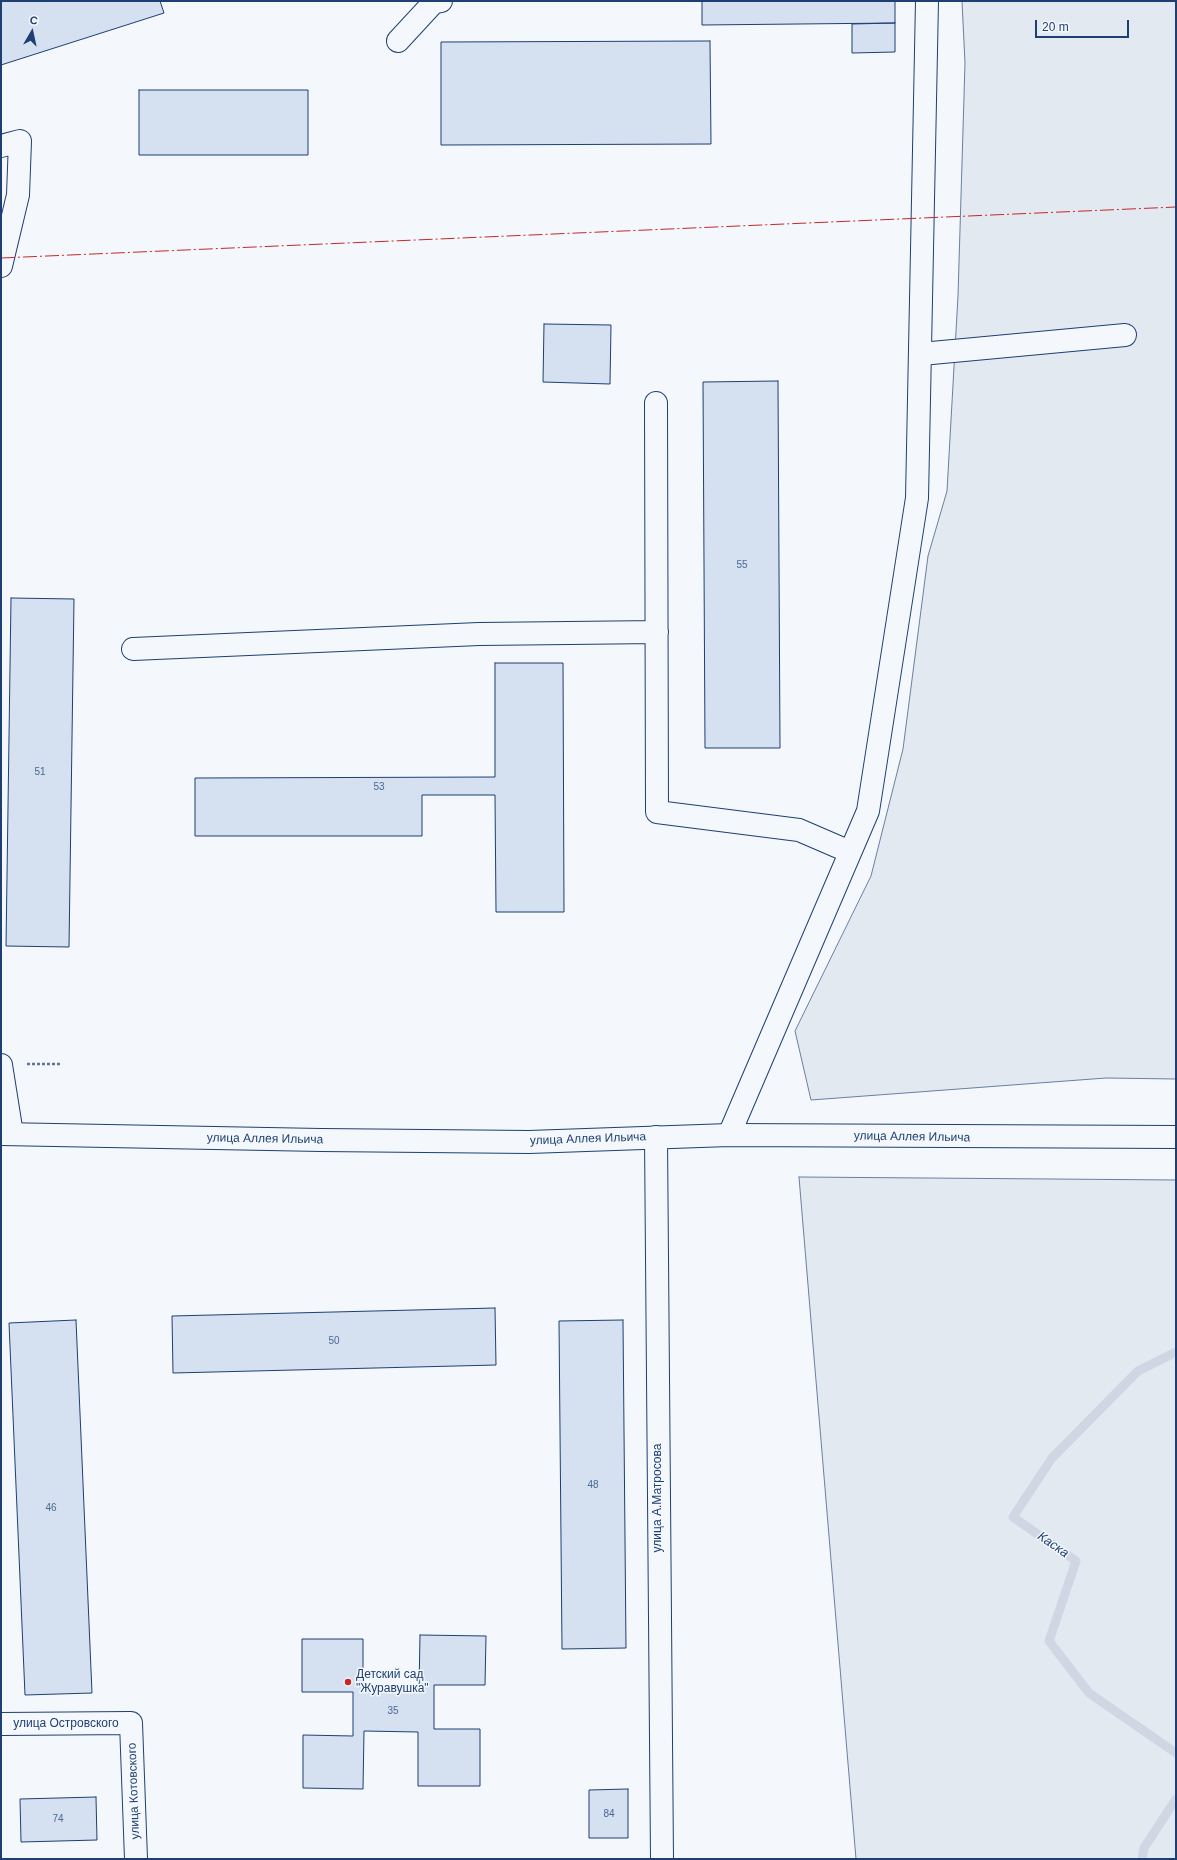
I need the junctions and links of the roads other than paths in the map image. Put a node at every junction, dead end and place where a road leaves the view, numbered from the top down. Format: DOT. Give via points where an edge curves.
graph roads {
  1 [pos="441,1"];
  2 [pos="927,1"];
  3 [pos="398,41"];
  4 [pos="1,146"];
  5 [pos="1,266"];
  6 [pos="1126,335"];
  7 [pos="921,354"];
  8 [pos="656,403"];
  9 [pos="657,632"];
  10 [pos="133,649"];
  11 [pos="850,852"];
  12 [pos="1,1065"];
  13 [pos="6,1134"];
  14 [pos="729,1135"];
  15 [pos="656,1137"];
  16 [pos="1176,1137"];
  17 [pos="131,1723"];
  18 [pos="1,1724"];
  19 [pos="136,1859"];
  20 [pos="662,1859"];
  1 -- 3 [label="street" via="434,2"];
  2 -- 7 [label="street"];
  4 -- 5 [label="street" via="20,141 18,195"];
  6 -- 7 [label="street"];
  7 -- 11 [label="street" via="917,498 868,811"];
  8 -- 9 [label="street"];
  9 -- 10 [label="street" via="478,634"];
  9 -- 11 [label="street" via="657,812 799,830"];
  11 -- 14 [label="street"];
  12 -- 13 [label="street"];
  13 -- 15 [label="street, улица Аллея Ильича" via="521,1142"];
  14 -- 15 [label="street, улица Аллея Ильича"];
  14 -- 16 [label="street, улица Аллея Ильича"];
  15 -- 20 [label="street, улица А.Матросова"];
  17 -- 18 [label="street, улица Островского"];
  17 -- 19 [label="street, улица Котовского"];
}
